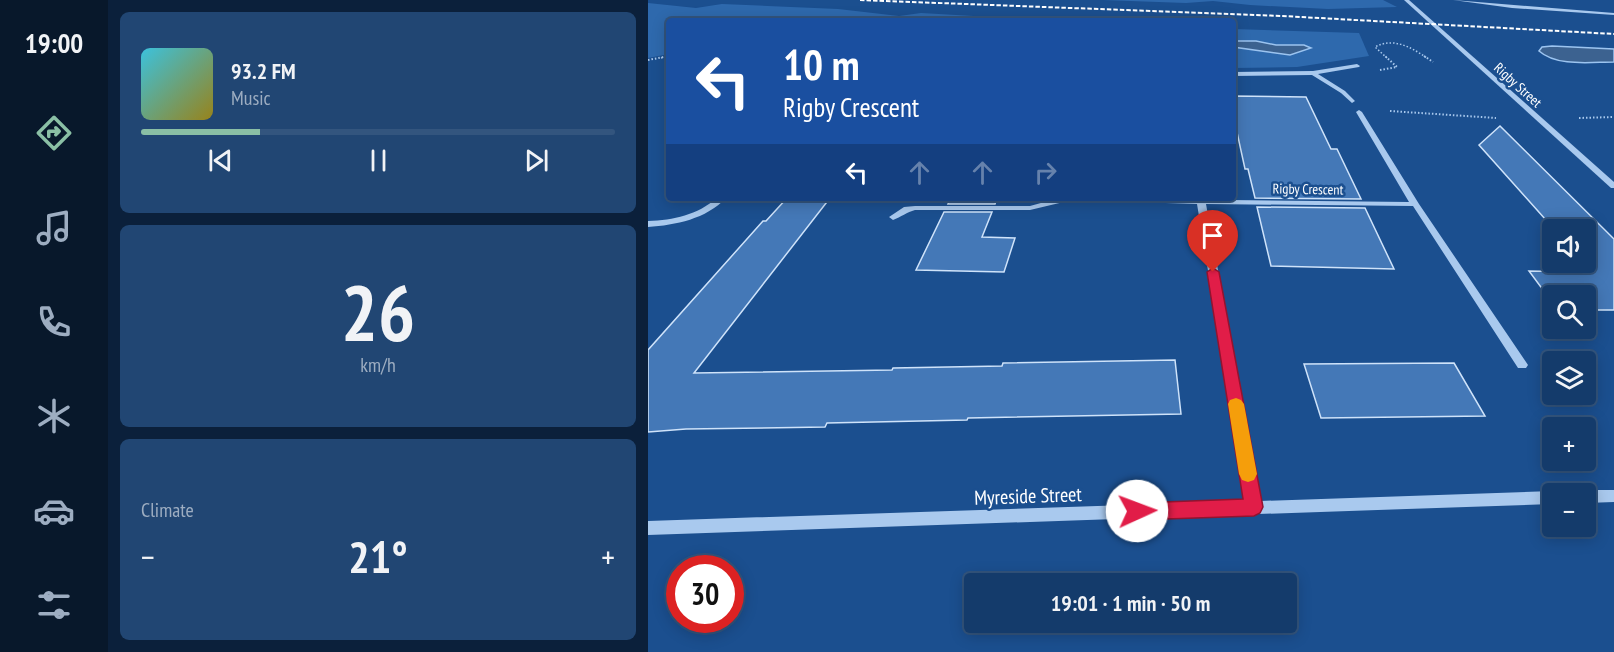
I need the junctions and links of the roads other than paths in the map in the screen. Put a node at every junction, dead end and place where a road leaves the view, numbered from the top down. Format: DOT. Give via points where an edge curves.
graph roads {
  1 [pos="1406,0"];
  2 [pos="1455,0"];
  3 [pos="1614,14"];
  4 [pos="1357,66"];
  5 [pos="1313,73"];
  6 [pos="1236,74"];
  7 [pos="1352,101"];
  8 [pos="1359,112"];
  9 [pos="1614,186"];
  10 [pos="718,201"];
  11 [pos="1057,201"];
  12 [pos="1169,201"];
  13 [pos="1201,202"];
  14 [pos="1415,204"];
  15 [pos="893,217"];
  16 [pos="648,224"];
  17 [pos="1522,365"];
  18 [pos="1596,497"];
  19 [pos="1542,498"];
  20 [pos="1612,499"];
  21 [pos="1254,507"];
  22 [pos="648,528"];
  1 -- 9 [label="street, Rigby Street"];
  2 -- 3 [label="street"];
  4 -- 5 [label="street"];
  5 -- 6 [label="street"];
  5 -- 7 [label="street"];
  8 -- 14 [label="street"];
  10 -- 16 [label="street" via="686,219"];
  11 -- 15 [label="street" via="1030,208 915,208"];
  12 -- 13 [label="street, Rigby Crescent"];
  13 -- 14 [label="street, Rigby Crescent"];
  13 -- 21 [label="street"];
  14 -- 17 [label="street"];
  18 -- 20 [label="street"];
  19 -- 21 [label="street, Myreside Street"];
  21 -- 22 [label="street, Myreside Street"];
}
